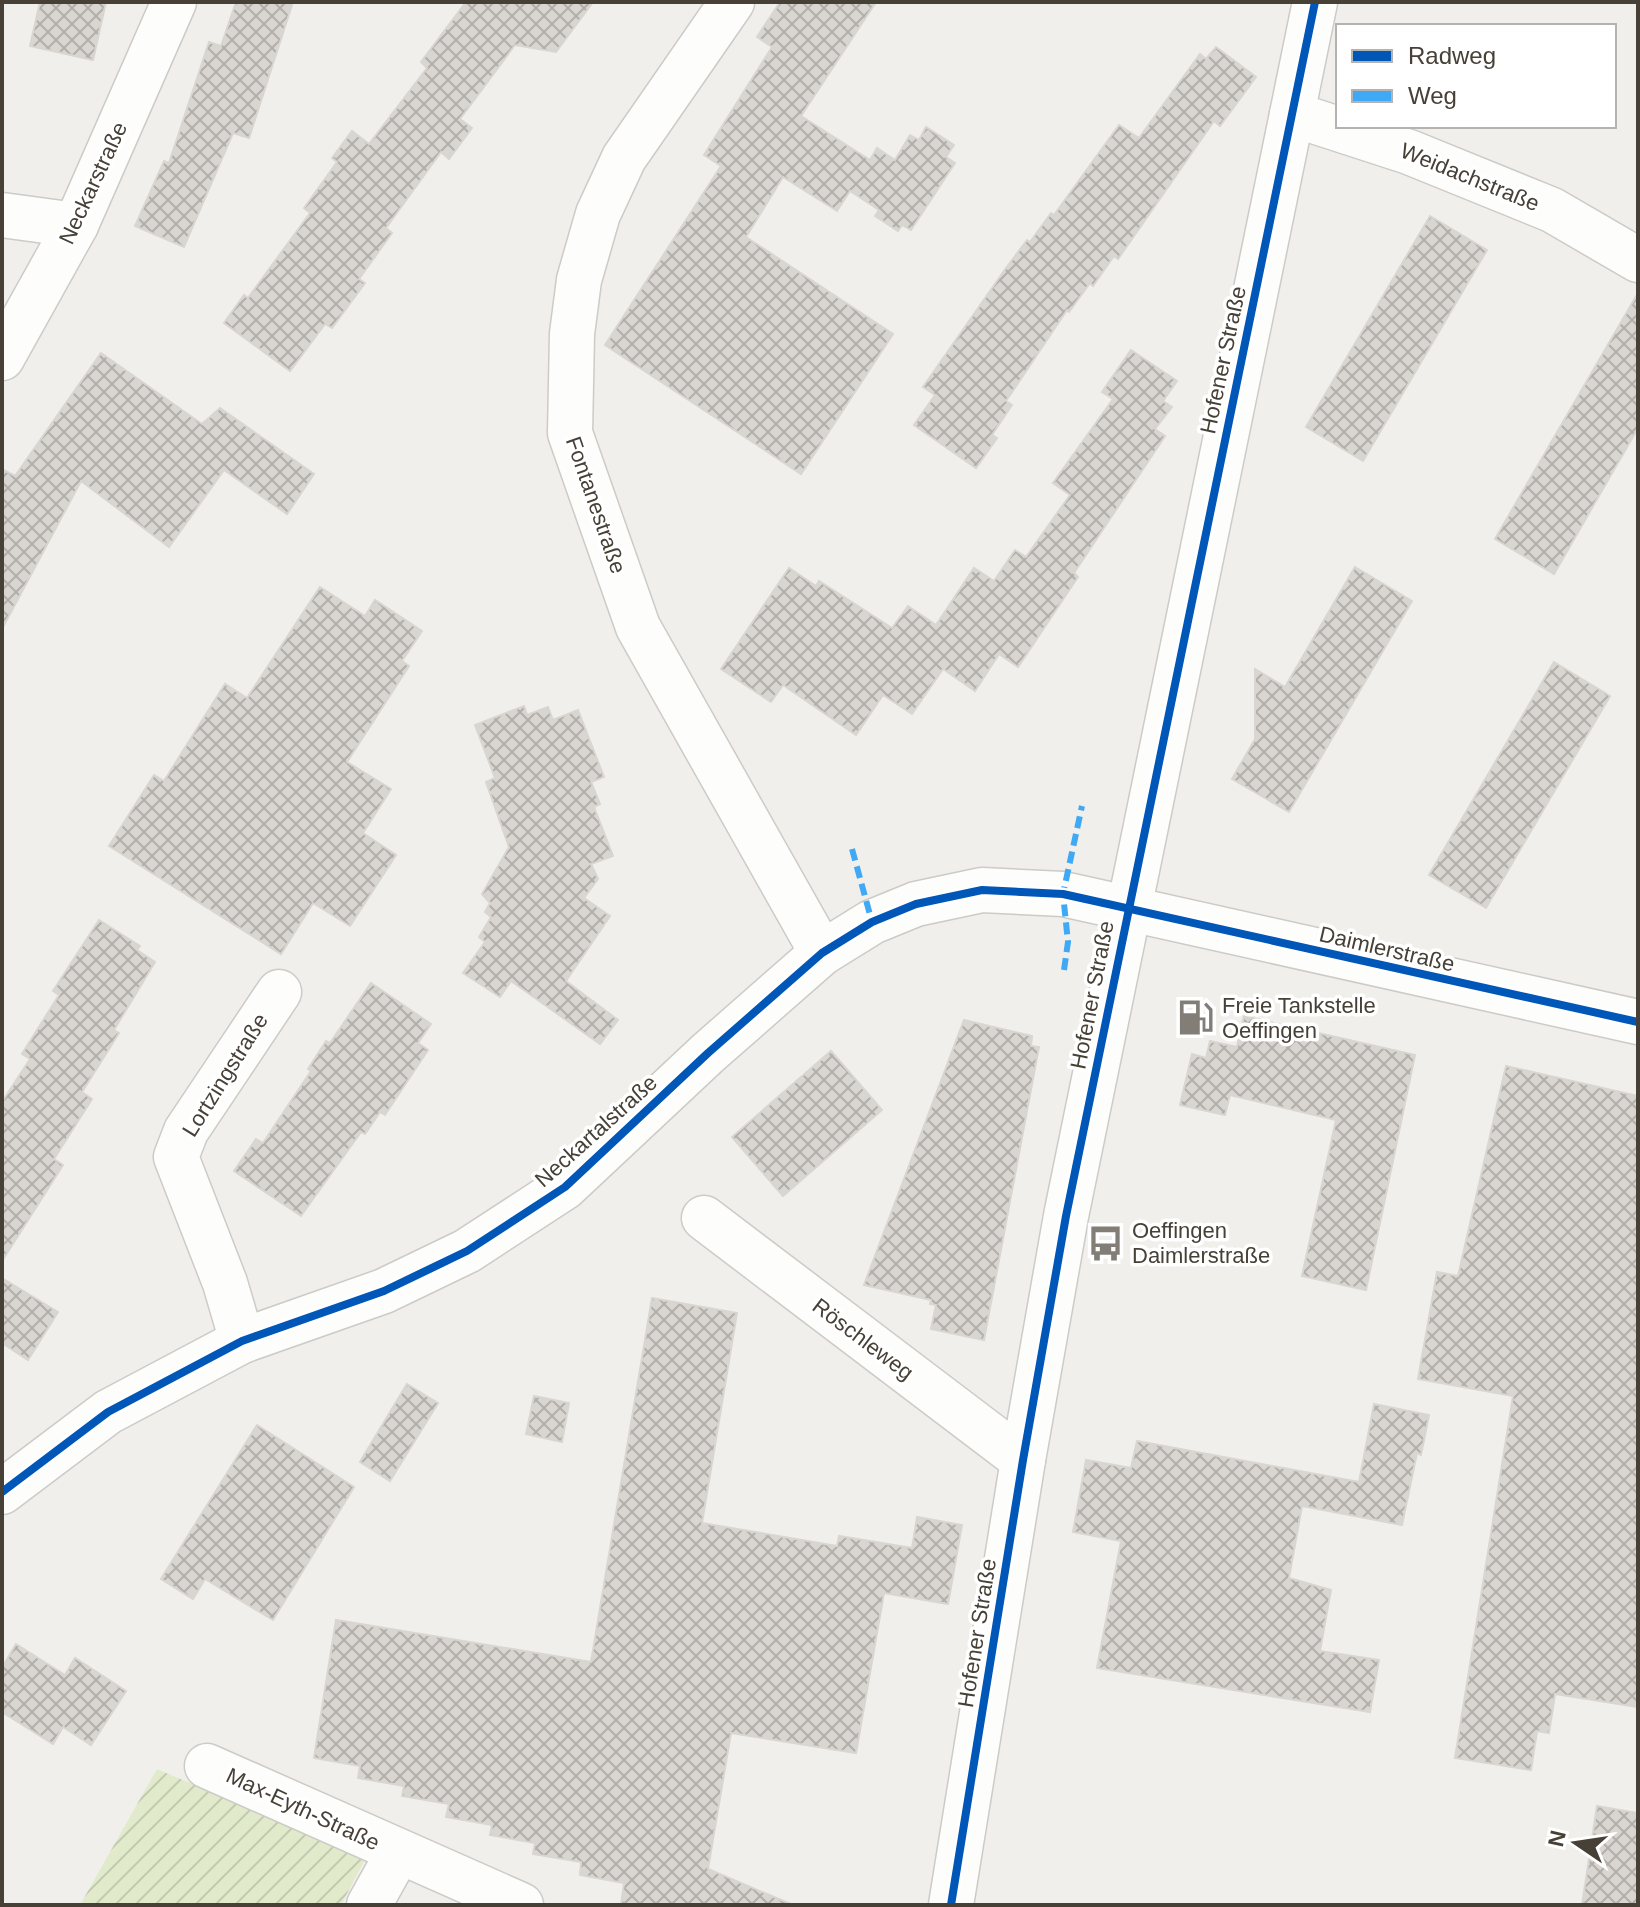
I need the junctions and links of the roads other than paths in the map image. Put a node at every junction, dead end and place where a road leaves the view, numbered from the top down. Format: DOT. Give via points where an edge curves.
graph roads {
  1 [pos="174,2"];
  2 [pos="732,2"];
  3 [pos="1315,2"];
  4 [pos="1292,114"];
  5 [pos="2,215"];
  6 [pos="76,225"];
  7 [pos="1638,260"];
  8 [pos="2,358"];
  9 [pos="1128,907"];
  10 [pos="822,953"];
  11 [pos="279,992"];
  12 [pos="1638,1022"];
  13 [pos="704,1218"];
  14 [pos="242,1341"];
  15 [pos="1023,1460"];
  16 [pos="2,1492"];
  17 [pos="207,1766"];
  18 [pos="398,1853"];
  19 [pos="369,1905"];
  20 [pos="521,1905"];
  21 [pos="951,1905"];
  1 -- 6 [label="street, Neckarstraße"];
  2 -- 10 [label="street, Fontanestraße" via="624,158 598,214 579,280 572,334 570,433 638,627"];
  3 -- 4 [label="street, Hofener Straße"];
  4 -- 7 [label="street, Weidachstraße" via="1409,152 1552,210"];
  4 -- 9 [label="street, Hofener Straße"];
  5 -- 6 [label="street"];
  6 -- 8 [label="street, Neckarstraße"];
  9 -- 10 [label="street, Neckartalstraße" via="1063,894 982,890 916,904 872,922"];
  9 -- 12 [label="street, Daimlerstraße"];
  9 -- 15 [label="street, Hofener Straße"];
  10 -- 14 [label="street, Neckartalstraße" via="565,1187 467,1251 384,1291"];
  11 -- 14 [label="street, Lortzingstraße" via="186,1131 176,1157"];
  13 -- 15 [label="street, Röschleweg"];
  14 -- 16 [label="street, Neckartalstraße" via="108,1412"];
  15 -- 21 [label="street, Hofener Straße"];
  17 -- 18 [label="street, Max-Eyth-Straße"];
  18 -- 19 [label="street, Max-Eyth-Straße"];
  18 -- 20 [label="street, Max-Eyth-Straße"];
}
